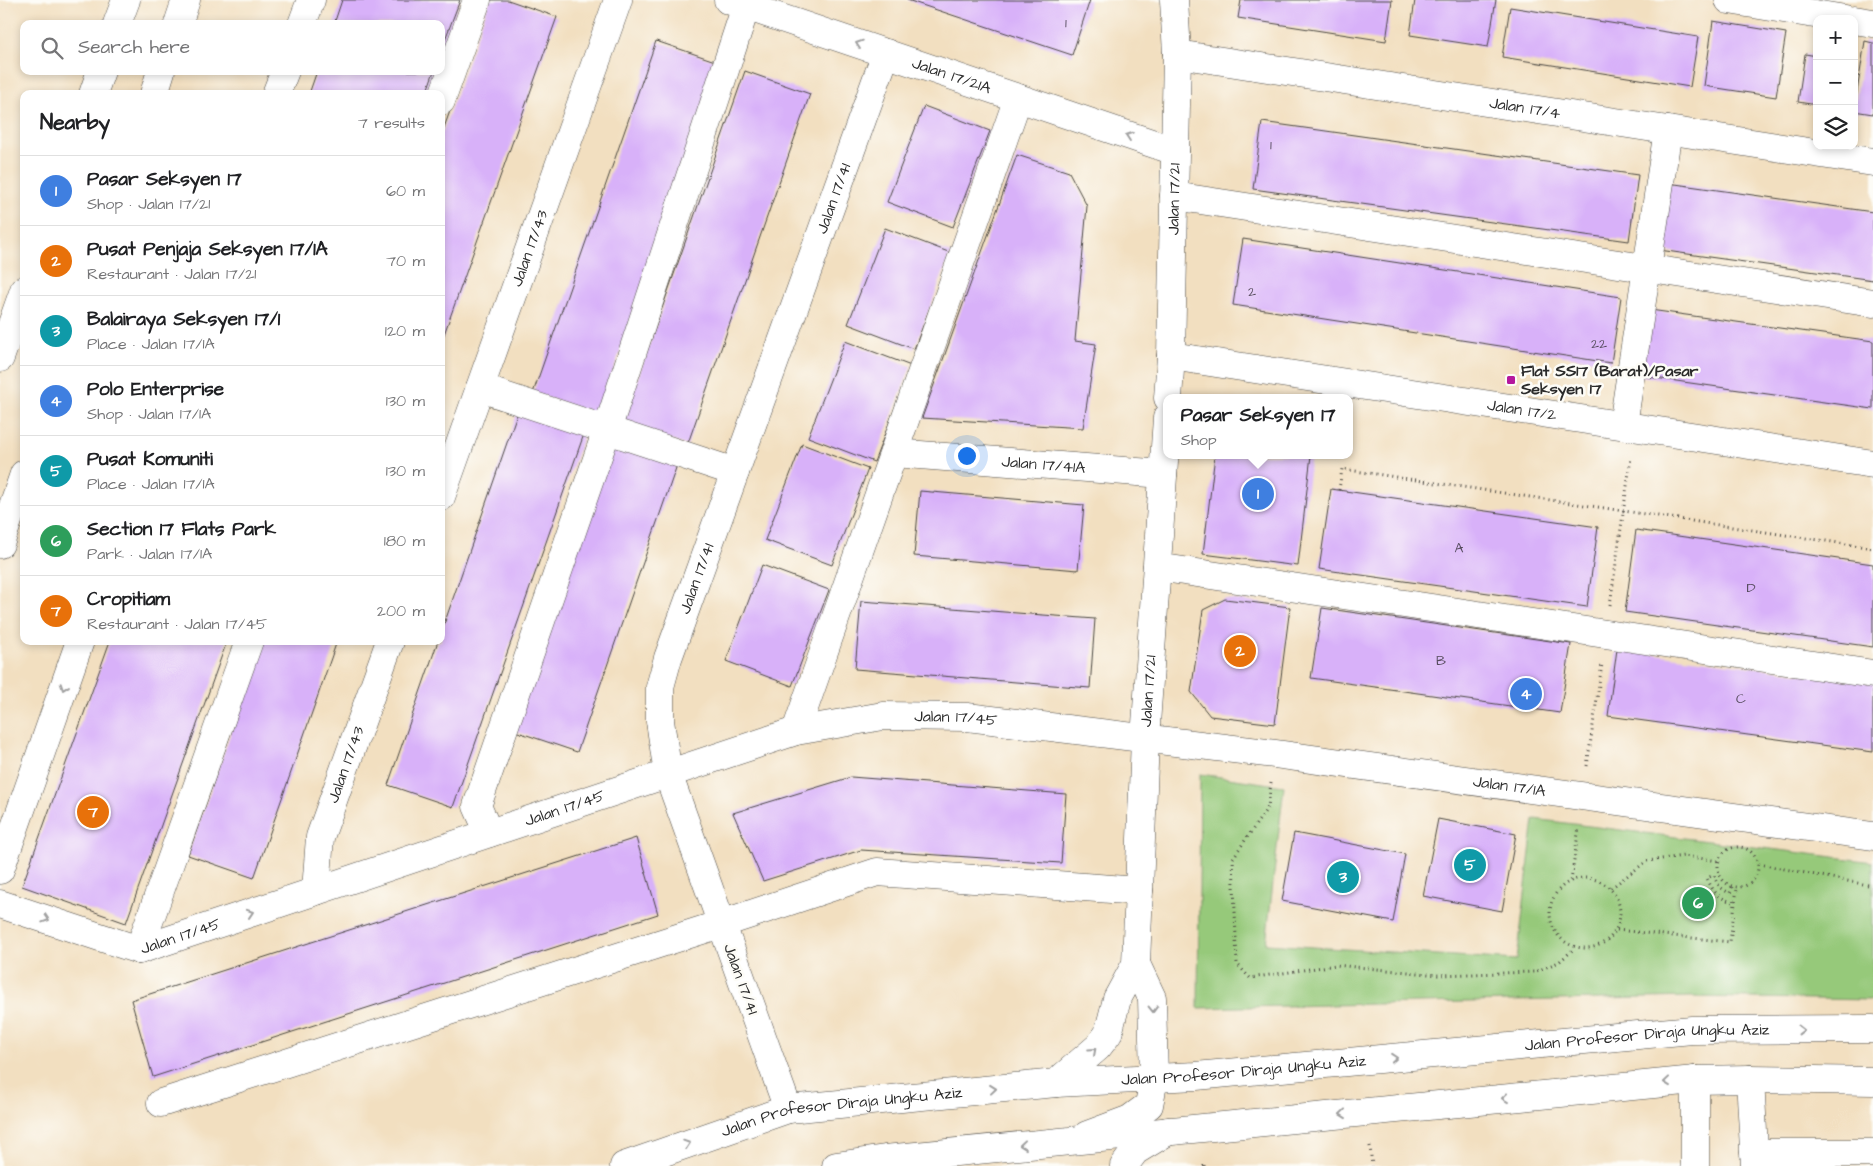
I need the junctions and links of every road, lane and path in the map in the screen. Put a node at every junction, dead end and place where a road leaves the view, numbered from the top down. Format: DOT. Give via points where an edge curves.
graph roads {
  1 [pos="126,0"];
  2 [pos="186,0"];
  3 [pos="311,0"];
  4 [pos="477,0"];
  5 [pos="618,0"];
  6 [pos="1174,0"];
  7 [pos="1729,0"];
  8 [pos="737,3"];
  9 [pos="1821,15"];
  10 [pos="118,20"];
  11 [pos="179,20"];
  12 [pos="304,20"];
  13 [pos="1858,21"];
  14 [pos="1873,23"];
  15 [pos="886,53"];
  16 [pos="1177,54"];
  17 [pos="100,75"];
  18 [pos="160,75"];
  19 [pos="283,75"];
  20 [pos="94,90"];
  21 [pos="155,90"];
  22 [pos="278,90"];
  23 [pos="445,90"];
  24 [pos="1018,98"];
  25 [pos="1668,130"];
  26 [pos="1175,151"];
  27 [pos="1873,162"];
  28 [pos="1174,196"];
  29 [pos="1647,268"];
  30 [pos="20,301"];
  31 [pos="1873,303"];
  32 [pos="1171,356"];
  33 [pos="0,358"];
  34 [pos="480,388"];
  35 [pos="1168,394"];
  36 [pos="1629,426"];
  37 [pos="607,430"];
  38 [pos="894,453"];
  39 [pos="1164,459"];
  40 [pos="1873,464"];
  41 [pos="734,472"];
  42 [pos="1163,474"];
  43 [pos="445,485"];
  44 [pos="20,486"];
  45 [pos="1339,490"];
  46 [pos="1624,510"];
  47 [pos="0,544"];
  48 [pos="1873,548"];
  49 [pos="1156,567"];
  50 [pos="1606,634"];
  51 [pos="79,645"];
  52 [pos="248,645"];
  53 [pos="389,645"];
  54 [pos="1873,674"];
  55 [pos="796,731"];
  56 [pos="1145,739"];
  57 [pos="1275,754"];
  58 [pos="668,774"];
  59 [pos="1583,796"];
  60 [pos="489,834"];
  61 [pos="1873,836"];
  62 [pos="1719,861"];
  63 [pos="1759,864"];
  64 [pos="0,870"];
  65 [pos="1571,881"];
  66 [pos="1873,886"];
  67 [pos="1732,887"];
  68 [pos="1611,888"];
  69 [pos="1737,888"];
  70 [pos="316,891"];
  71 [pos="1139,891"];
  72 [pos="1735,902"];
  73 [pos="0,904"];
  74 [pos="721,924"];
  75 [pos="1617,930"];
  76 [pos="1575,948"];
  77 [pos="139,950"];
  78 [pos="1136,964"];
  79 [pos="1873,1029"];
  80 [pos="1154,1078"];
  81 [pos="1750,1079"];
  82 [pos="1695,1080"];
  83 [pos="1873,1081"];
  84 [pos="1056,1083"];
  85 [pos="161,1103"];
  86 [pos="788,1109"];
  87 [pos="1168,1131"];
  88 [pos="1072,1140"];
  89 [pos="1370,1146"];
  90 [pos="1873,1153"];
  91 [pos="1754,1159"];
  92 [pos="624,1166"];
  93 [pos="836,1166"];
  94 [pos="1124,1166"];
  95 [pos="1372,1166"];
  96 [pos="1695,1166"];
  1 -- 10 [label="street"];
  2 -- 11 [label="street"];
  3 -- 12 [label="street"];
  4 -- 23 [label="street"];
  5 -- 34 [label="street, Jalan 17/43"];
  6 -- 16 [label="street, Jalan 17/21"];
  7 -- 9 [label="street"];
  15 -- 8 [label="street, Jalan 17/21A, one-way"];
  8 -- 37 [label="street"];
  13 -- 14 [label="street"];
  15 -- 24 [label="street, Jalan 17/21A"];
  15 -- 41 [label="street, Jalan 17/41"];
  16 -- 25 [label="street, Jalan 17/4"];
  16 -- 26 [label="street, Jalan 17/21"];
  17 -- 20 [label="street"];
  18 -- 21 [label="street"];
  19 -- 22 [label="street"];
  26 -- 24 [label="street, Jalan 17/21A, one-way"];
  24 -- 38 [label="street"];
  25 -- 27 [label="street, Jalan 17/4"];
  25 -- 29 [label="street"];
  26 -- 28 [label="street, Jalan 17/21"];
  28 -- 29 [label="street"];
  28 -- 32 [label="street, Jalan 17/21"];
  29 -- 31 [label="street"];
  29 -- 36 [label="street"];
  30 -- 33 [label="street"];
  32 -- 35 [label="street, Jalan 17/21"];
  32 -- 36 [label="street, Jalan 17/2"];
  34 -- 37 [label="street"];
  34 -- 43 [label="street, Jalan 17/43"];
  36 -- 40 [label="street, Jalan 17/2"];
  36 -- 46 [label="path"];
  37 -- 41 [label="street"];
  37 -- 60 [label="street" via="478,806"];
  38 -- 42 [label="street, Jalan 17/41A"];
  38 -- 55 [label="street"];
  39 -- 42 [label="street, Jalan 17/21"];
  41 -- 58 [label="street, Jalan 17/41" via="660,687 660,721"];
  42 -- 49 [label="street, Jalan 17/21"];
  44 -- 47 [label="street"];
  45 -- 46 [label="path" via="1342,468"];
  46 -- 48 [label="path"];
  46 -- 50 [label="path"];
  49 -- 50 [label="street"];
  49 -- 56 [label="street, Jalan 17/21"];
  50 -- 54 [label="street"];
  50 -- 59 [label="path"];
  51 -- 64 [label="street, one-way"];
  52 -- 77 [label="street"];
  53 -- 70 [label="street, Jalan 17/43" via="320,837"];
  55 -- 56 [label="street, Jalan 17/45" via="883,716 967,717"];
  55 -- 58 [label="street, Jalan 17/45"];
  56 -- 57 [label="street, Jalan 17/1A"];
  56 -- 71 [label="street, Jalan 17/21"];
  57 -- 59 [label="street, Jalan 17/1A"];
  57 -- 76 [label="path" via="1268,807 1233,858 1237,964 1250,978 1336,965 1438,975 1534,972 1559,962"];
  58 -- 60 [label="street, Jalan 17/45"];
  58 -- 74 [label="street, Jalan 17/41"];
  59 -- 61 [label="street, Jalan 17/1A"];
  59 -- 65 [label="path"];
  60 -- 70 [label="street, Jalan 17/45"];
  62 -- 63 [label="path" via="1727,850 1741,847 1753,853"];
  62 -- 67 [label="path" via="1718,873"];
  62 -- 68 [label="path" via="1684,856 1648,861"];
  63 -- 66 [label="path"];
  63 -- 69 [label="path" via="1753,882"];
  65 -- 68 [label="path" via="1592,878"];
  65 -- 76 [label="path" via="1553,897 1550,922 1555,933"];
  67 -- 69 [label="path"];
  67 -- 72 [label="path" via="1730,893 1719,886 1714,876 1707,878 1712,890"];
  68 -- 75 [label="path" via="1620,908"];
  69 -- 72 [label="path"];
  77 -- 70 [label="street, Jalan 17/45, one-way"];
  71 -- 74 [label="street" via="878,872"];
  71 -- 78 [label="street, Jalan 17/21"];
  72 -- 75 [label="path" via="1730,942"];
  73 -- 77 [label="street, Jalan 17/45, one-way"];
  74 -- 85 [label="street"];
  74 -- 86 [label="street, Jalan 17/41"];
  75 -- 76 [label="path" via="1599,946"];
  78 -- 80 [label="street, Jalan 17/21, one-way" via="1152,998"];
  84 -- 78 [label="street, Jalan 17/21, one-way" via="1098,1047 1108,1034 1117,1000"];
  80 -- 79 [label="street, Jalan Profesor Diraja Ungku Aziz, one-way" via="1692,1030"];
  80 -- 84 [label="street, Jalan Profesor Diraja Ungku Aziz"];
  80 -- 88 [label="street, Jalan 17/21" via="1149,1105 1130,1119"];
  81 -- 82 [label="street"];
  81 -- 83 [label="street"];
  81 -- 91 [label="street"];
  82 -- 87 [label="street, one-way"];
  82 -- 96 [label="street"];
  86 -- 84 [label="street, Jalan Profesor Diraja Ungku Aziz, one-way"];
  92 -- 86 [label="street, Jalan Profesor Diraja Ungku Aziz, one-way"];
  87 -- 88 [label="street"];
  87 -- 94 [label="street" via="1134,1151"];
  88 -- 93 [label="street, one-way"];
  89 -- 95 [label="path"];
  90 -- 91 [label="street"];
}
